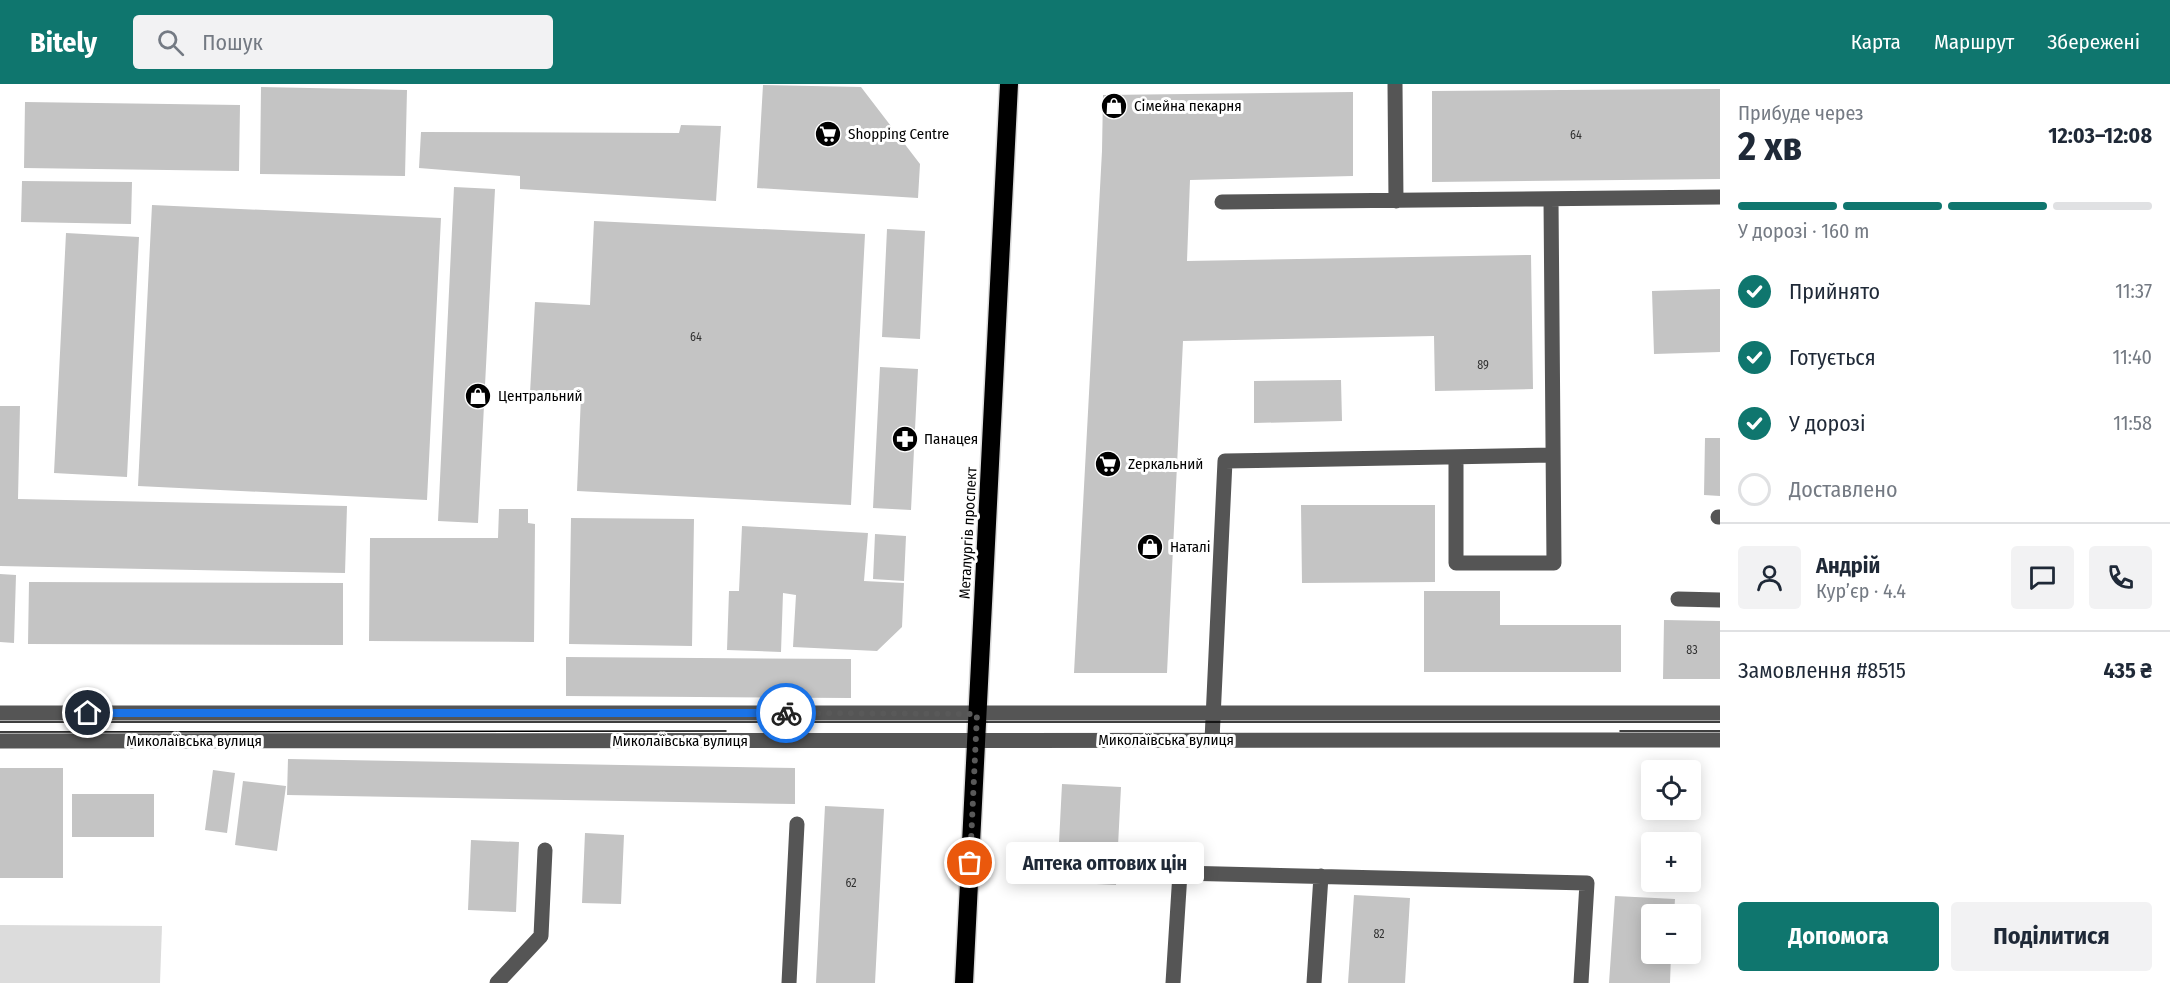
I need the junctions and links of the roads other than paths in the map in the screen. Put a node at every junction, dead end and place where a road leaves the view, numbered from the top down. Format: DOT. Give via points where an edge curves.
graph roads {
  1 [pos="1009,84"];
  2 [pos="1395,84"];
  3 [pos="1720,197"];
  4 [pos="1551,199"];
  5 [pos="1396,201"];
  6 [pos="1222,202"];
  7 [pos="1553,455"];
  8 [pos="1455,457"];
  9 [pos="1678,599"];
  10 [pos="1720,600"];
  11 [pos="0,713"];
  12 [pos="554,713"];
  13 [pos="1720,713"];
  14 [pos="977,714"];
  15 [pos="1213,714"];
  16 [pos="976,740"];
  17 [pos="1212,740"];
  18 [pos="0,741"];
  19 [pos="554,741"];
  20 [pos="1720,741"];
  21 [pos="797,824"];
  22 [pos="545,849"];
  23 [pos="1321,876"];
  24 [pos="498,983"];
  25 [pos="789,983"];
  26 [pos="964,983"];
  27 [pos="1173,983"];
  28 [pos="1314,983"];
  29 [pos="1581,983"];
  1 -- 14 [label="highway, Металургів проспект"];
  2 -- 5 [label="street"];
  3 -- 4 [label="street"];
  4 -- 5 [label="street"];
  4 -- 7 [label="street"];
  5 -- 6 [label="street"];
  7 -- 8 [label="street"];
  7 -- 8 [label="street" via="1554,563 1456,563"];
  8 -- 15 [label="street" via="1225,462"];
  9 -- 10 [label="street"];
  11 -- 12 [label="street, Миколаївська вулиця"];
  12 -- 14 [label="street, Миколаївська вулиця"];
  12 -- 19 [label="street"];
  13 -- 15 [label="street, Миколаївська вулиця"];
  14 -- 15 [label="street, Миколаївська вулиця"];
  14 -- 16 [label="highway, Металургів проспект"];
  15 -- 17 [label="street"];
  16 -- 17 [label="street, Миколаївська вулиця"];
  16 -- 19 [label="street, Миколаївська вулиця"];
  16 -- 26 [label="highway, Металургів проспект"];
  17 -- 20 [label="street, Миколаївська вулиця"];
  18 -- 19 [label="street, Миколаївська вулиця"];
  21 -- 25 [label="street"];
  22 -- 24 [label="street" via="541,936"];
  23 -- 27 [label="street" via="1180,873"];
  23 -- 28 [label="street"];
  23 -- 29 [label="street" via="1587,883"];
}
